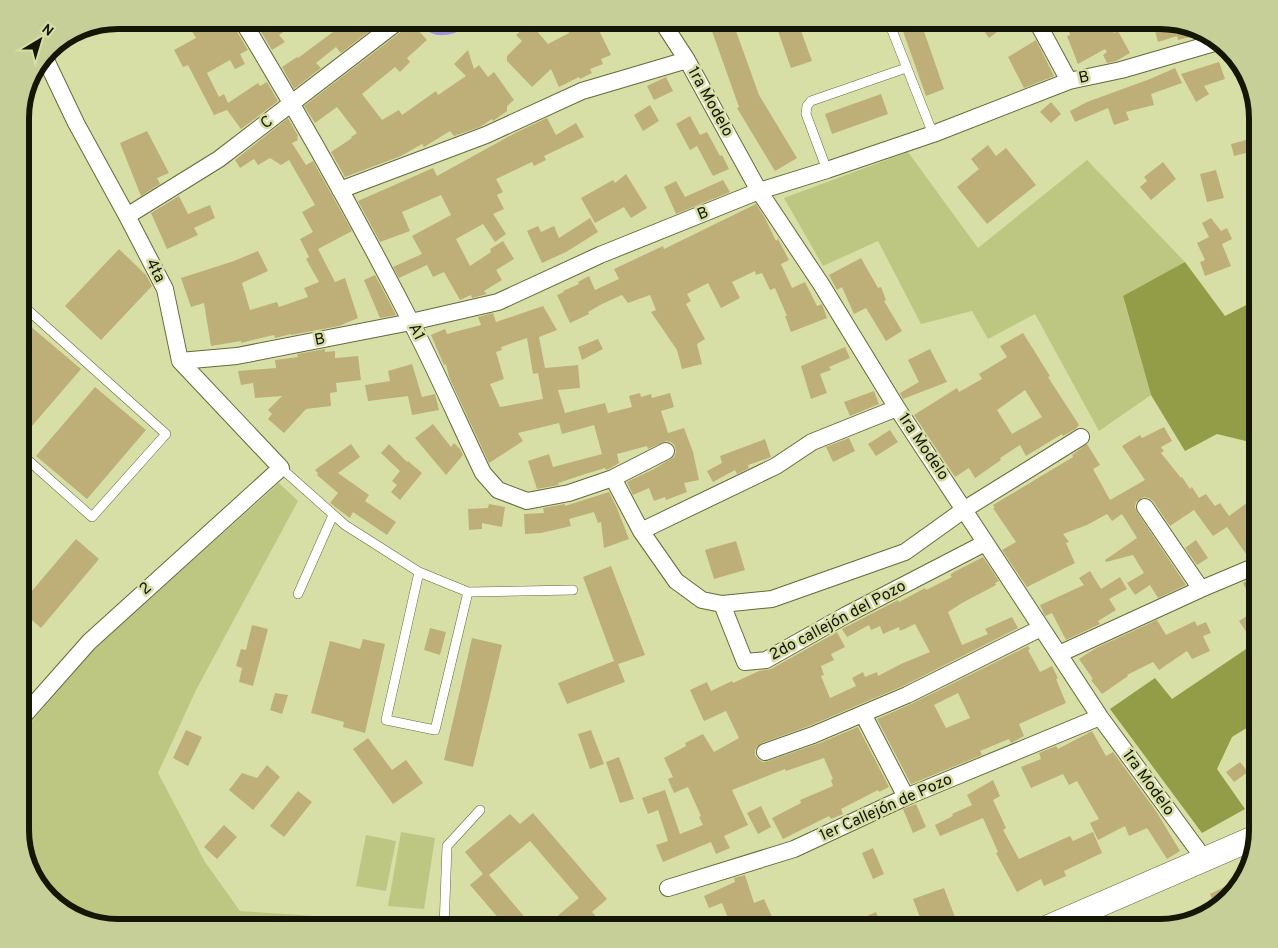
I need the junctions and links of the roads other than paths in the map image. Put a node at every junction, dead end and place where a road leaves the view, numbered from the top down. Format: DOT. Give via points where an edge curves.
graph roads {
  1 [pos="248,29"];
  2 [pos="388,29"];
  3 [pos="667,29"];
  4 [pos="891,29"];
  5 [pos="1041,29"];
  6 [pos="1210,44"];
  7 [pos="687,60"];
  8 [pos="48,65"];
  9 [pos="906,68"];
  10 [pos="1069,81"];
  11 [pos="293,103"];
  12 [pos="933,134"];
  13 [pos="827,170"];
  14 [pos="340,190"];
  15 [pos="759,191"];
  16 [pos="127,216"];
  17 [pos="29,311"];
  18 [pos="411,322"];
  19 [pos="180,361"];
  20 [pos="897,408"];
  21 [pos="1081,437"];
  22 [pos="666,451"];
  23 [pos="29,461"];
  24 [pos="281,468"];
  25 [pos="613,478"];
  26 [pos="1145,507"];
  27 [pos="964,509"];
  28 [pos="333,515"];
  29 [pos="641,531"];
  30 [pos="985,543"];
  31 [pos="1249,569"];
  32 [pos="419,572"];
  33 [pos="1201,589"];
  34 [pos="573,590"];
  35 [pos="468,592"];
  36 [pos="298,594"];
  37 [pos="722,604"];
  38 [pos="1041,628"];
  39 [pos="1059,654"];
  40 [pos="29,710"];
  41 [pos="863,714"];
  42 [pos="1100,717"];
  43 [pos="765,752"];
  44 [pos="906,797"];
  45 [pos="480,810"];
  46 [pos="1248,841"];
  47 [pos="1205,860"];
  48 [pos="668,888"];
  49 [pos="444,919"];
  50 [pos="1067,919"];
  1 -- 11 [label="street, A1"];
  2 -- 11 [label="street, C"];
  3 -- 7 [label="street, 1ra Modelo"];
  4 -- 9 [label="lane"];
  5 -- 10 [label="street"];
  6 -- 10 [label="street, B"];
  7 -- 14 [label="street" via="582,91 486,135"];
  7 -- 15 [label="street, 1ra Modelo"];
  8 -- 16 [label="street, 4ta"];
  9 -- 12 [label="lane"];
  9 -- 13 [label="lane" via="811,101 807,106 806,114"];
  10 -- 12 [label="street, B"];
  11 -- 14 [label="street, A1"];
  11 -- 16 [label="street, C" via="219,159"];
  12 -- 13 [label="street, B"];
  13 -- 15 [label="street, B"];
  14 -- 18 [label="street, A1"];
  15 -- 18 [label="street, B" via="600,255 498,302"];
  15 -- 20 [label="street, 1ra Modelo"];
  16 -- 19 [label="street, 4ta" via="165,289"];
  17 -- 23 [label="lane" via="166,434 92,517"];
  18 -- 19 [label="street, B" via="237,356"];
  18 -- 25 [label="street, A1" via="484,473 498,490 527,501 568,493"];
  19 -- 24 [label="street"];
  20 -- 27 [label="street, 1ra Modelo"];
  20 -- 29 [label="street" via="812,442 776,466"];
  21 -- 27 [label="street"];
  22 -- 25 [label="street, A1"];
  24 -- 28 [label="lane"];
  24 -- 40 [label="street, 2" via="88,642"];
  25 -- 29 [label="street"];
  26 -- 33 [label="street"];
  27 -- 30 [label="street, 1ra Modelo"];
  27 -- 37 [label="street" via="906,552 772,599"];
  28 -- 32 [label="lane" via="345,526"];
  28 -- 36 [label="lane"];
  29 -- 37 [label="street" via="676,581 702,600"];
  30 -- 37 [label="street, 2do callejón del Pozo" via="766,660 745,662"];
  30 -- 38 [label="street, 1ra Modelo"];
  31 -- 33 [label="street"];
  32 -- 35 [label="lane"];
  32 -- 35 [label="lane" via="386,720 435,730"];
  33 -- 39 [label="street"];
  34 -- 35 [label="lane"];
  38 -- 39 [label="street, 1ra Modelo"];
  38 -- 41 [label="street"];
  39 -- 42 [label="street, 1ra Modelo"];
  41 -- 43 [label="street"];
  41 -- 44 [label="street"];
  42 -- 44 [label="street, 1er Callejón de Pozo"];
  42 -- 47 [label="street, 1ra Modelo"];
  44 -- 48 [label="street, 1er Callejón de Pozo" via="794,849"];
  45 -- 49 [label="lane" via="447,846"];
  46 -- 47 [label="main road"];
  47 -- 50 [label="main road"];
}
